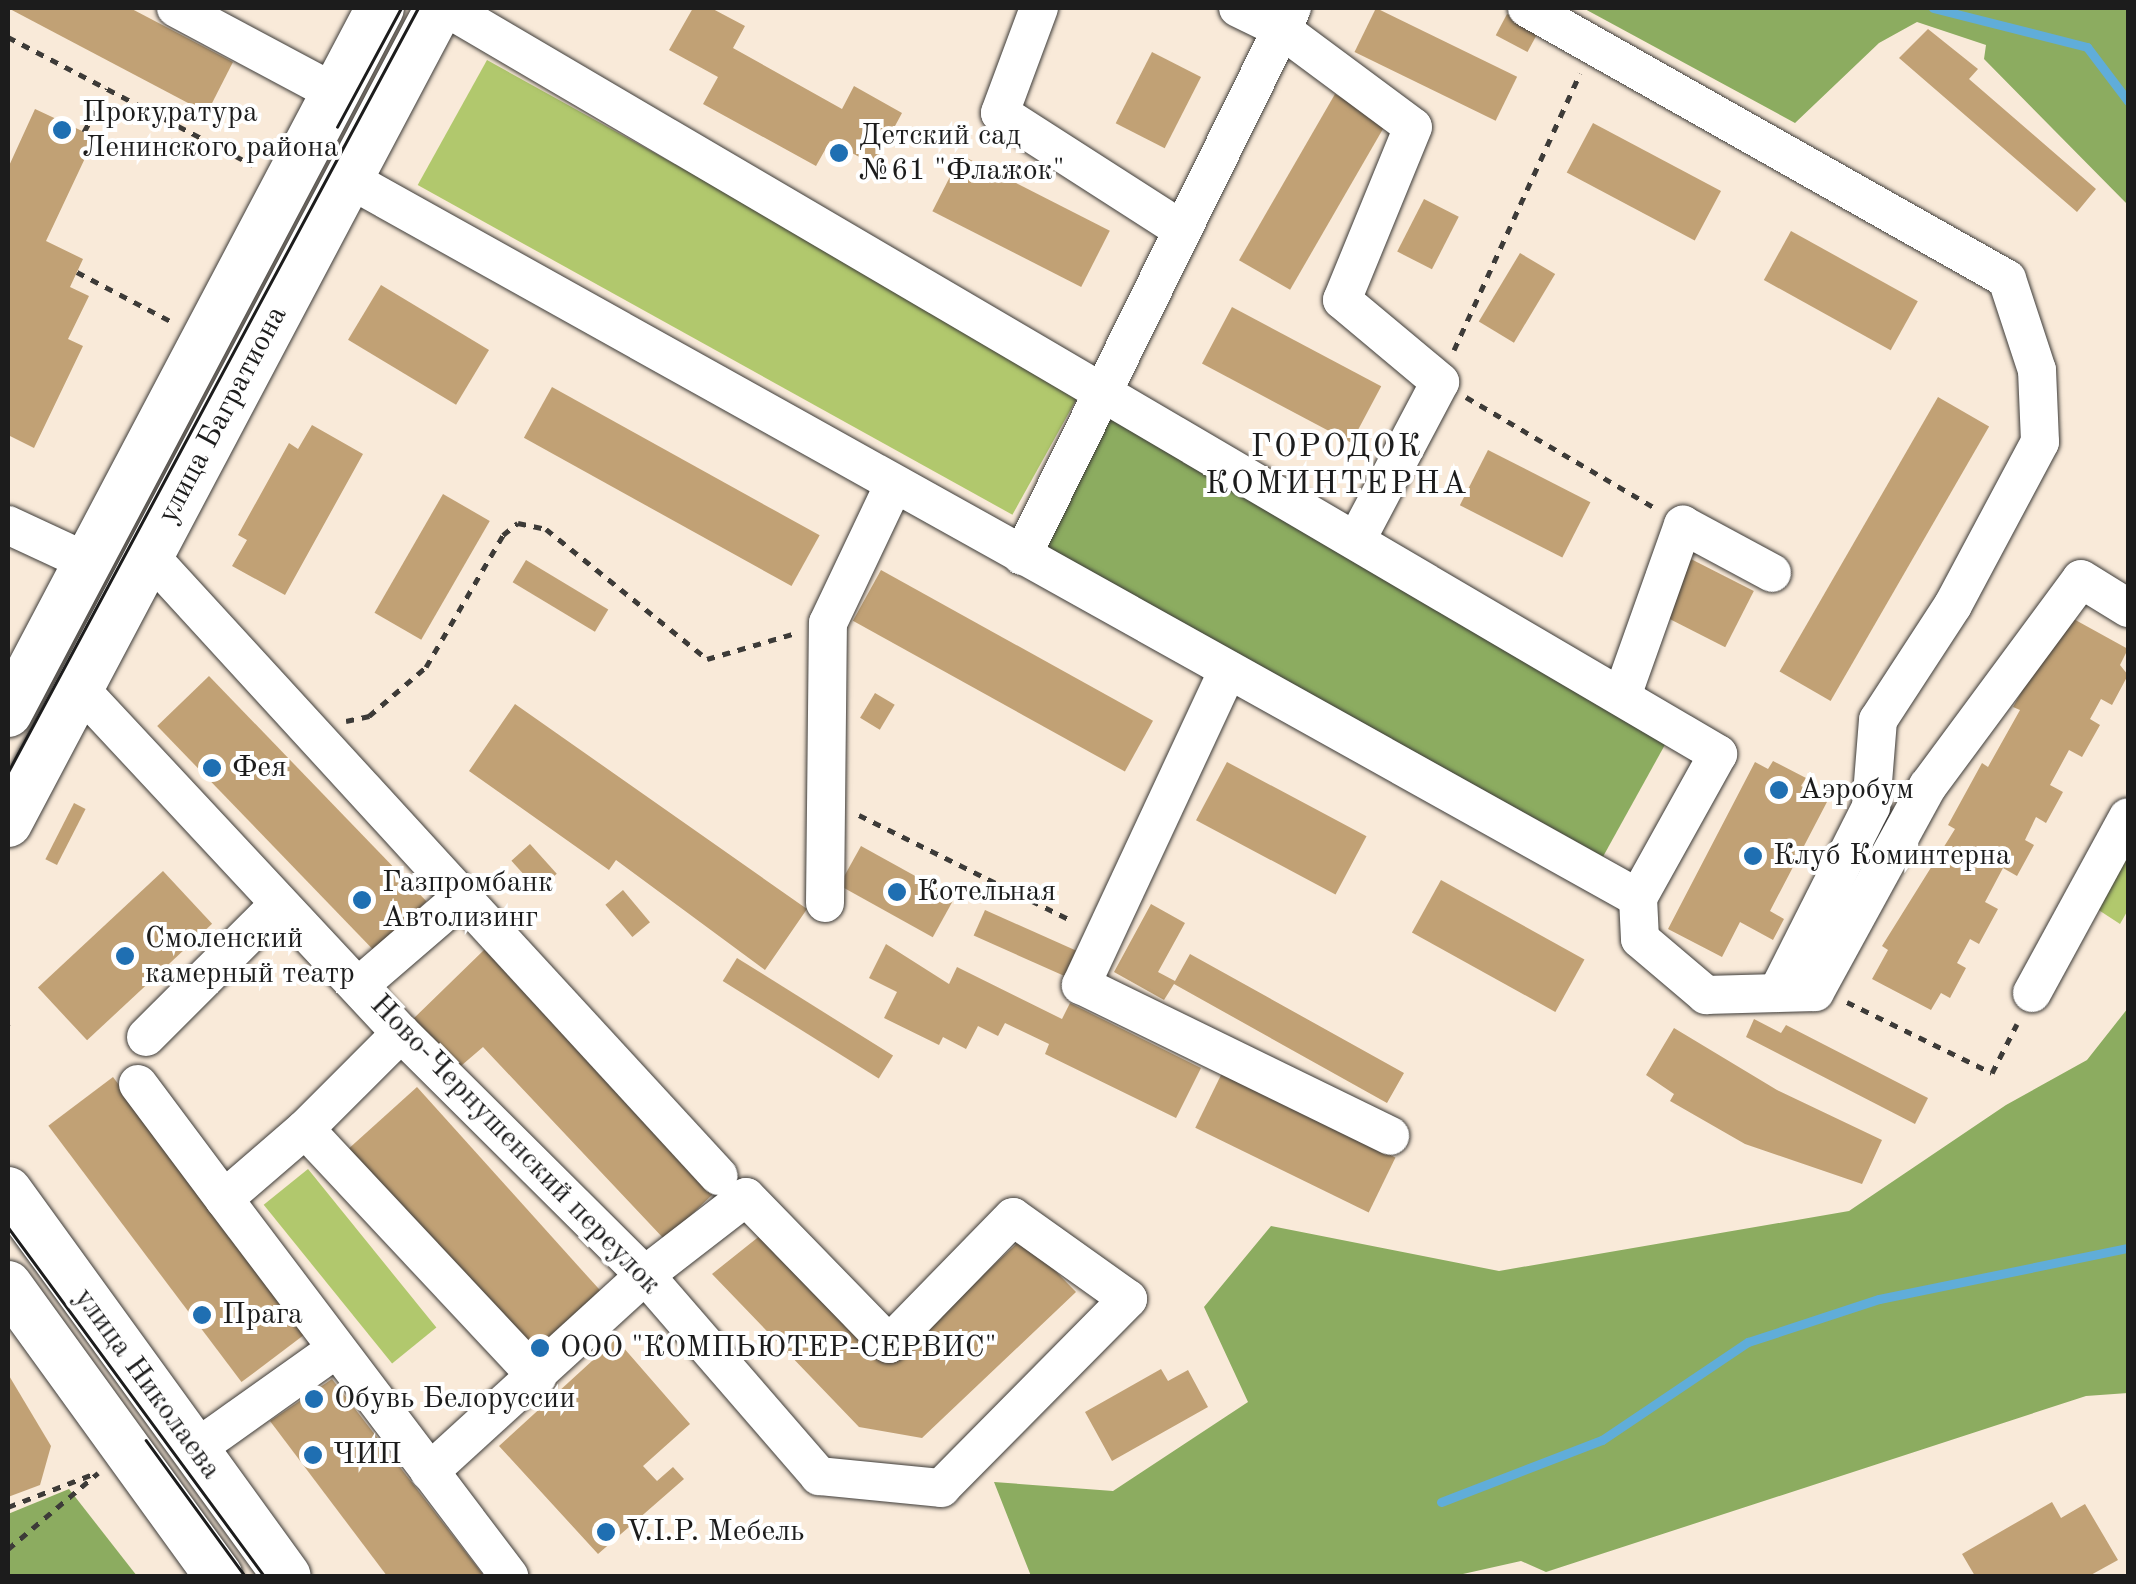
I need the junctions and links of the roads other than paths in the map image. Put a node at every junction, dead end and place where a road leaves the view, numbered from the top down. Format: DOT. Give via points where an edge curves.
graph roads {
  1 [pos="176,8"];
  2 [pos="380,8"];
  3 [pos="440,8"];
  4 [pos="447,8"];
  5 [pos="1040,8"];
  6 [pos="1238,8"];
  7 [pos="1527,8"];
  8 [pos="1286,18"];
  9 [pos="335,94"];
  10 [pos="350,179"];
  11 [pos="1182,230"];
  12 [pos="1104,389"];
  13 [pos="894,484"];
  14 [pos="8,525"];
  15 [pos="1357,539"];
  16 [pos="148,554"];
  17 [pos="1022,556"];
  18 [pos="90,562"];
  19 [pos="1772,572"];
  20 [pos="2128,608"];
  21 [pos="1228,670"];
  22 [pos="79,688"];
  23 [pos="1622,696"];
  24 [pos="8,713"];
  25 [pos="2128,817"];
  26 [pos="8,823"];
  27 [pos="462,897"];
  28 [pos="1638,898"];
  29 [pos="825,903"];
  30 [pos="279,904"];
  31 [pos="360,985"];
  32 [pos="2032,992"];
  33 [pos="1777,993"];
  34 [pos="401,1032"];
  35 [pos="146,1037"];
  36 [pos="138,1084"];
  37 [pos="305,1128"];
  38 [pos="1390,1136"];
  39 [pos="719,1176"];
  40 [pos="8,1191"];
  41 [pos="224,1199"];
  42 [pos="645,1275"];
  43 [pos="8,1284"];
  44 [pos="336,1349"];
  45 [pos="538,1376"];
  46 [pos="194,1450"];
  47 [pos="429,1472"];
  48 [pos="218,1576"];
  49 [pos="287,1576"];
  50 [pos="509,1576"];
  1 -- 9 [label="street"];
  2 -- 9 [label="main road, улица Багратиона"];
  3 -- 10 [label="main road, улица Багратиона"];
  4 -- 12 [label="street"];
  5 -- 11 [label="street" via="1000,113"];
  6 -- 8 [label="street"];
  7 -- 33 [label="street" via="2007,279 2037,370 2040,442 1953,606 1878,720 1871,807"];
  8 -- 11 [label="street"];
  8 -- 15 [label="street" via="1413,127 1342,300 1440,382"];
  9 -- 18 [label="main road, улица Багратиона"];
  10 -- 13 [label="street"];
  10 -- 16 [label="main road, улица Багратиона"];
  11 -- 12 [label="street"];
  12 -- 15 [label="street"];
  12 -- 17 [label="street"];
  13 -- 17 [label="street"];
  13 -- 29 [label="street" via="828,624"];
  14 -- 18 [label="street"];
  15 -- 23 [label="street"];
  16 -- 22 [label="main road, улица Багратиона"];
  16 -- 27 [label="street"];
  17 -- 21 [label="street"];
  18 -- 24 [label="main road, улица Багратиона"];
  19 -- 23 [label="street" via="1683,525"];
  20 -- 33 [label="street" via="2081,579 1928,786 1816,992"];
  21 -- 28 [label="street"];
  21 -- 38 [label="street" via="1081,985"];
  22 -- 26 [label="main road, улица Багратиона"];
  22 -- 30 [label="street, Ново-Чернушенский переулок"];
  23 -- 28 [label="street" via="1718,754"];
  25 -- 32 [label="street"];
  27 -- 31 [label="street"];
  27 -- 39 [label="street"];
  28 -- 33 [label="street" via="1640,939 1706,995"];
  30 -- 31 [label="street, Ново-Чернушенский переулок"];
  30 -- 35 [label="street"];
  31 -- 34 [label="street, Ново-Чернушенский переулок"];
  34 -- 37 [label="street"];
  34 -- 42 [label="street, Ново-Чернушенский переулок"];
  36 -- 41 [label="street"];
  37 -- 41 [label="street"];
  37 -- 45 [label="street"];
  40 -- 46 [label="main road, улица Николаева"];
  41 -- 44 [label="street"];
  42 -- 42 [label="street, Ново-Чернушенский переулок" via="819,1476 941,1488 1128,1299 1013,1217 888,1344 746,1197"];
  42 -- 45 [label="street"];
  43 -- 48 [label="main road, улица Николаева"];
  44 -- 46 [label="street"];
  44 -- 47 [label="street"];
  45 -- 47 [label="street"];
  46 -- 49 [label="main road, улица Николаева"];
  47 -- 50 [label="street"];
}
